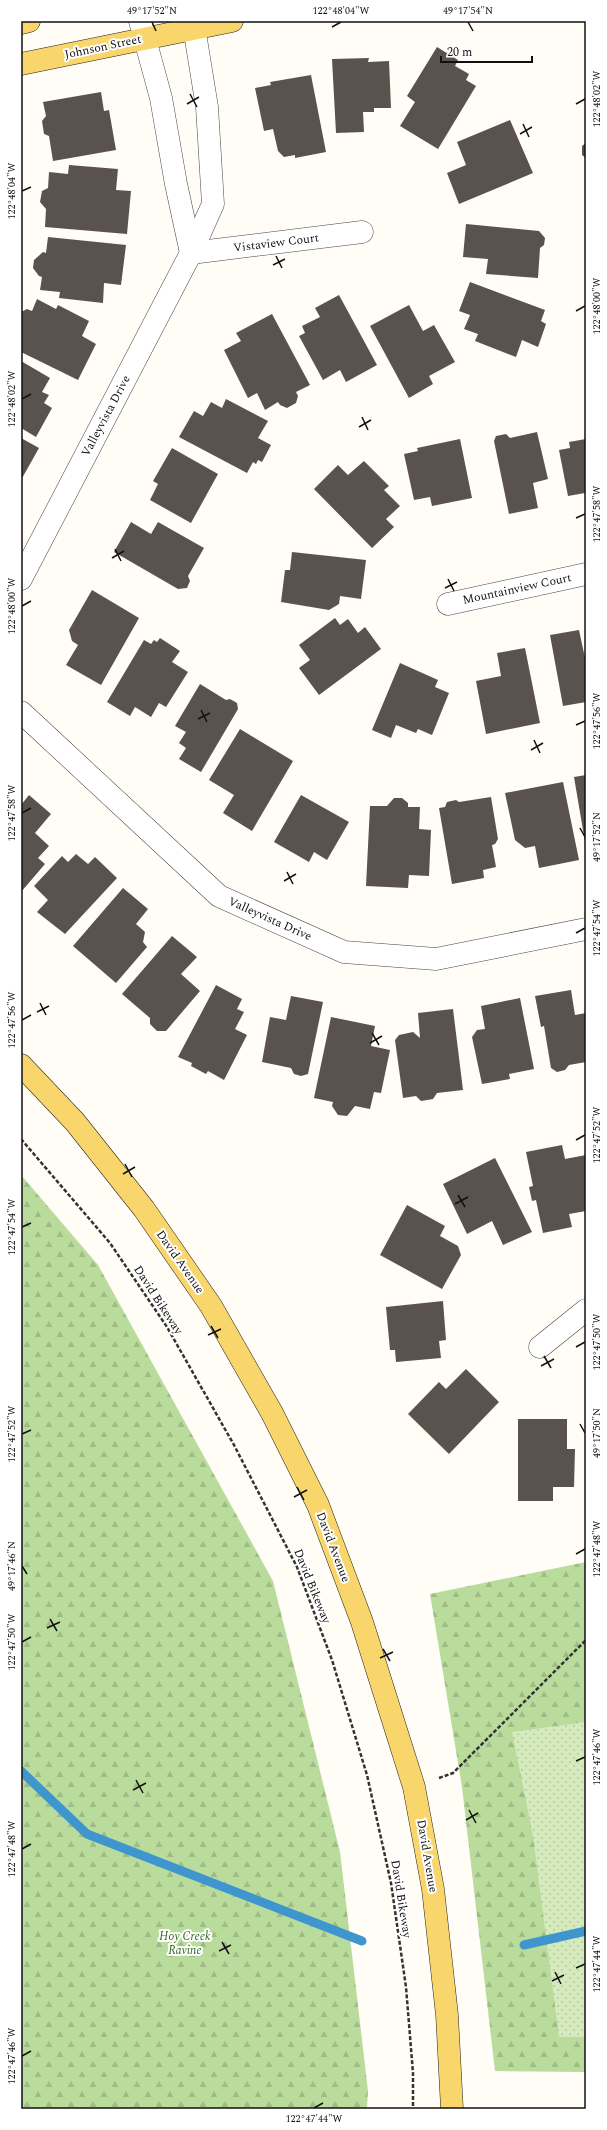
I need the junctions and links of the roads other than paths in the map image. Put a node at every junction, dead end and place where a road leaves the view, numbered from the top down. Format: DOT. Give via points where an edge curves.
graph roads {
  1 [pos="29,21"];
  2 [pos="232,21"];
  3 [pos="21,23"];
  4 [pos="194,25"];
  5 [pos="143,30"];
  6 [pos="21,64"];
  7 [pos="362,232"];
  8 [pos="191,253"];
  9 [pos="586,574"];
  10 [pos="21,579"];
  11 [pos="448,604"];
  12 [pos="21,712"];
  13 [pos="586,929"];
  14 [pos="21,1065"];
  15 [pos="586,1310"];
  16 [pos="540,1347"];
  17 [pos="452,2109"];
  1 -- 3 [label="main road"];
  2 -- 4 [label="main road, Johnson Street"];
  4 -- 5 [label="main road, Johnson Street"];
  4 -- 8 [label="street, Valleyvista Drive" via="207,107 213,204"];
  5 -- 6 [label="main road, Johnson Street"];
  5 -- 8 [label="street" via="161,98"];
  7 -- 8 [label="street, Vistaview Court"];
  8 -- 10 [label="street, Valleyvista Drive"];
  9 -- 11 [label="street, Mountainview Court"];
  12 -- 13 [label="street, Valleyvista Drive" via="219,896 344,952 436,958"];
  14 -- 17 [label="main road, David Avenue" via="75,1122 144,1209 211,1306 272,1413 318,1505 362,1622 414,1787 434,1889 447,2015"];
  15 -- 16 [label="street"];
}
